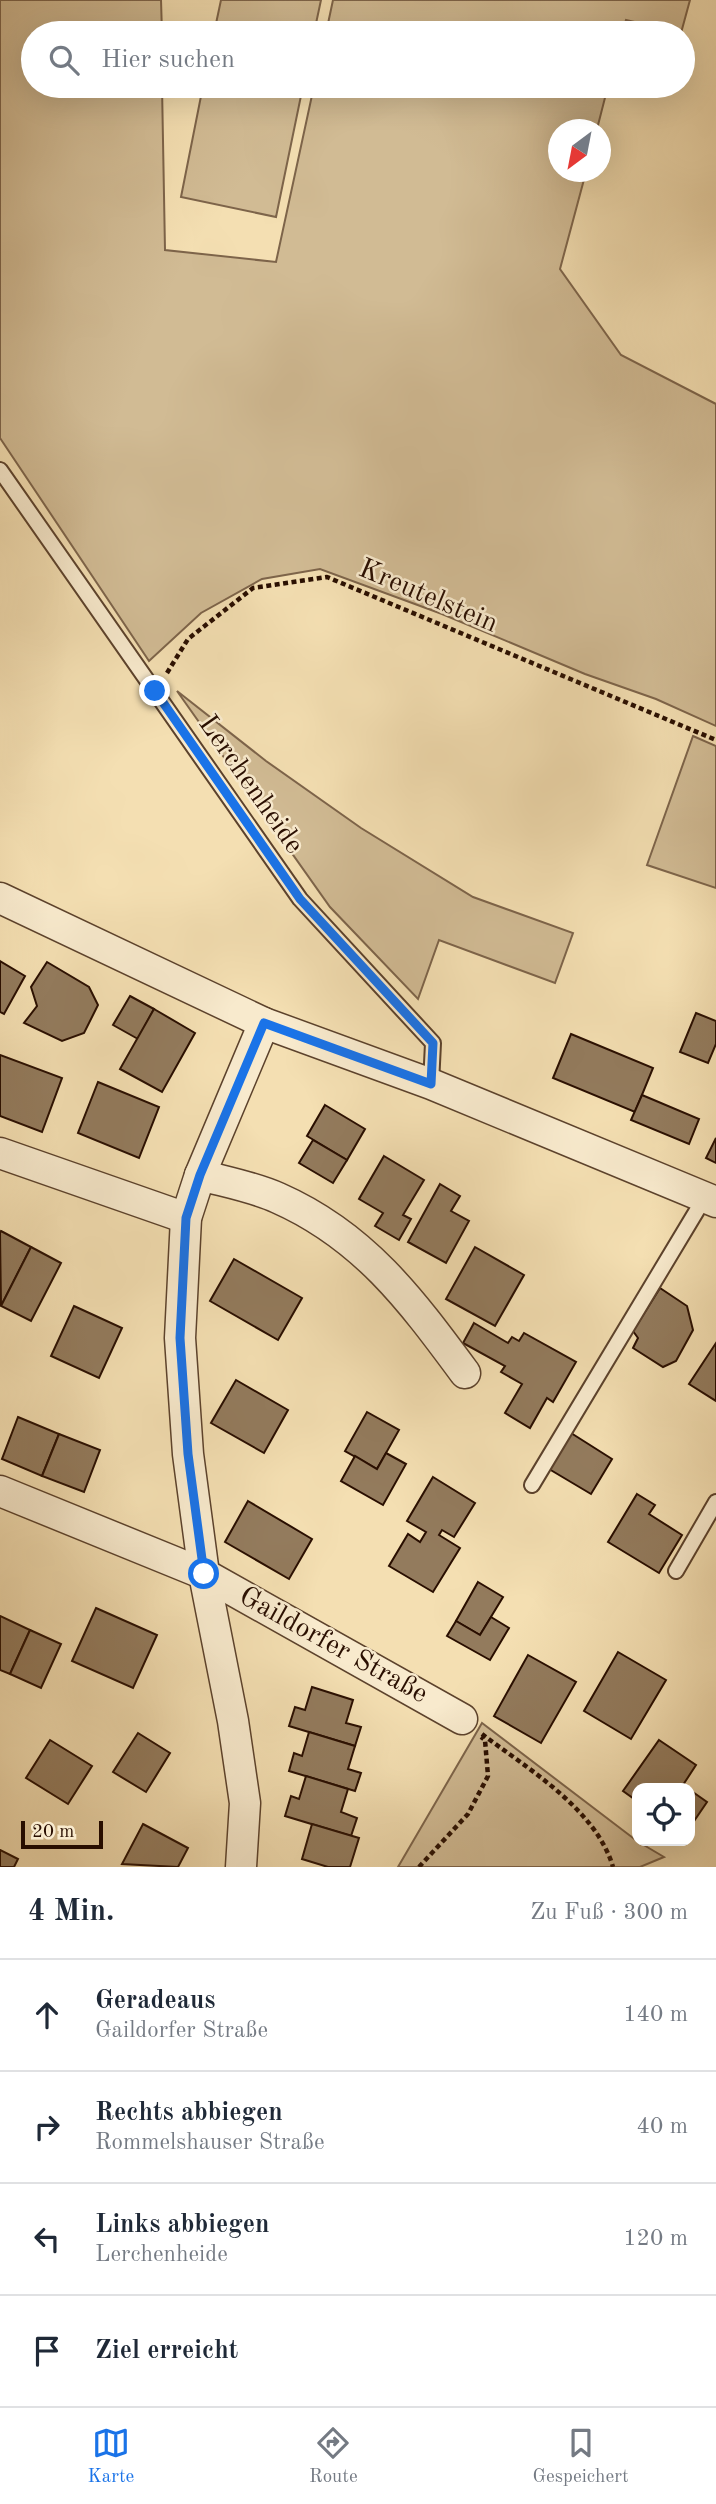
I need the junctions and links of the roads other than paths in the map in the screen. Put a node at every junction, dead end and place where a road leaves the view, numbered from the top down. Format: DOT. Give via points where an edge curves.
graph roads {
  1 [pos="0,470"];
  2 [pos="0,898"];
  3 [pos="264,1023"];
  4 [pos="431,1084"];
  5 [pos="0,1153"];
  6 [pos="200,1175"];
  7 [pos="710,1200"];
  8 [pos="186,1218"];
  9 [pos="465,1373"];
  10 [pos="532,1485"];
  11 [pos="0,1491"];
  12 [pos="716,1502"];
  13 [pos="676,1571"];
  14 [pos="204,1574"];
  15 [pos="462,1719"];
  16 [pos="241,1867"];
  1 -- 4 [label="lane, Lerchenheide" via="300,899 433,1043"];
  2 -- 3 [label="street"];
  3 -- 4 [label="street"];
  3 -- 6 [label="street, Gaildorfer Straße"];
  4 -- 7 [label="street"];
  5 -- 8 [label="street"];
  6 -- 8 [label="street, Gaildorfer Straße"];
  6 -- 9 [label="street" via="277,1198 348,1237 395,1283"];
  7 -- 10 [label="lane"];
  8 -- 14 [label="street, Gaildorfer Straße" via="180,1338 188,1454"];
  11 -- 14 [label="street"];
  12 -- 13 [label="lane"];
  14 -- 15 [label="street, Gaildorfer Straße"];
  14 -- 16 [label="street, Gaildorfer Straße" via="245,1803"];
}
